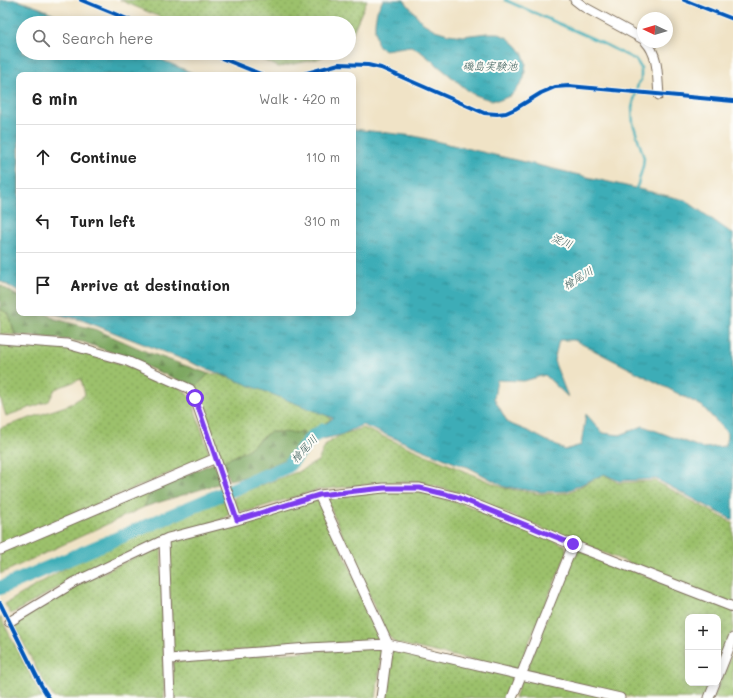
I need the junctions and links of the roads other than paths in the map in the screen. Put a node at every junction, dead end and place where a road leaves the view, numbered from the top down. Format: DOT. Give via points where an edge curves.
graph roads {
  1 [pos="574,0"];
  2 [pos="637,36"];
  3 [pos="651,48"];
  4 [pos="659,95"];
  5 [pos="0,338"];
  6 [pos="216,458"];
  7 [pos="319,495"];
  8 [pos="235,516"];
  9 [pos="164,540"];
  10 [pos="573,544"];
  11 [pos="0,550"];
  12 [pos="733,608"];
  13 [pos="9,622"];
  14 [pos="733,638"];
  15 [pos="388,644"];
  16 [pos="169,659"];
  17 [pos="721,668"];
  18 [pos="521,675"];
  19 [pos="714,686"];
  20 [pos="170,698"];
  21 [pos="381,698"];
  22 [pos="512,698"];
  23 [pos="620,698"];
  24 [pos="709,698"];
  1 -- 2 [label="lane"];
  3 -- 4 [label="lane" via="656,58"];
  5 -- 6 [label="lane" via="67,344 126,361 190,389"];
  6 -- 8 [label="lane"];
  6 -- 11 [label="lane"];
  7 -- 8 [label="lane"];
  7 -- 10 [label="lane" via="384,488 420,488 457,497"];
  7 -- 15 [label="lane"];
  8 -- 9 [label="lane"];
  9 -- 13 [label="lane" via="75,582"];
  9 -- 16 [label="lane"];
  10 -- 12 [label="lane"];
  10 -- 18 [label="lane"];
  14 -- 17 [label="lane"];
  15 -- 16 [label="lane"];
  15 -- 18 [label="lane"];
  15 -- 21 [label="lane"];
  16 -- 20 [label="lane"];
  18 -- 22 [label="lane"];
  18 -- 23 [label="lane"];
  19 -- 24 [label="lane"];
}
